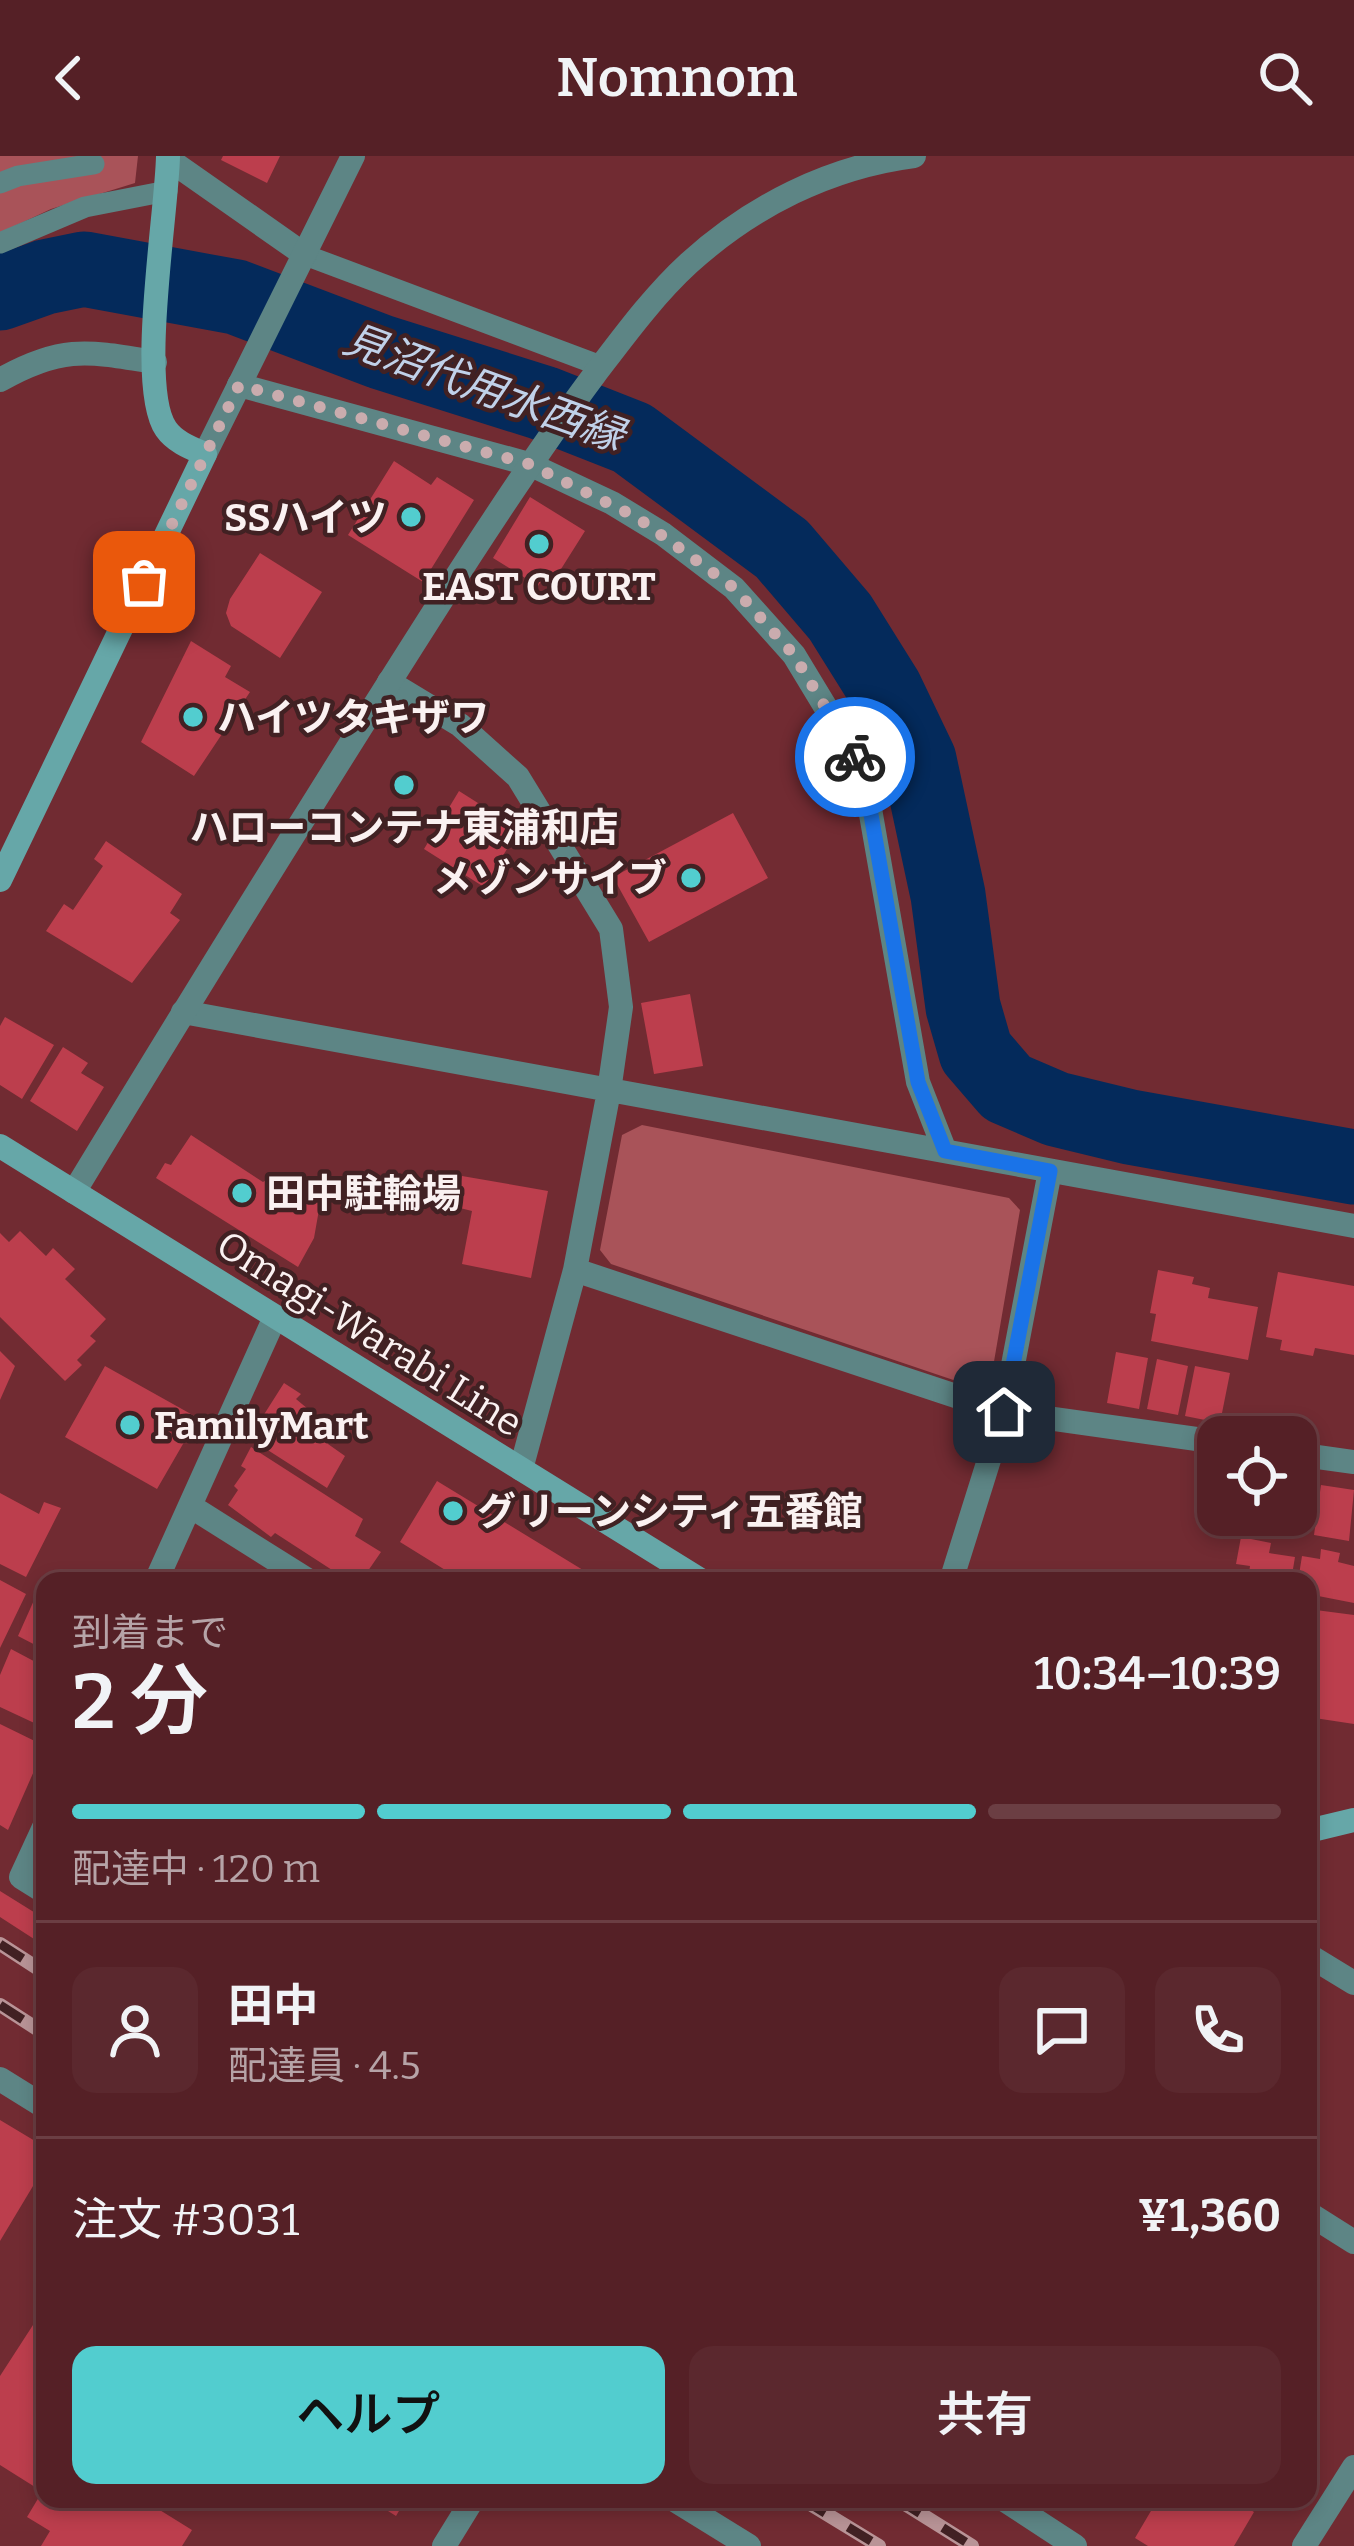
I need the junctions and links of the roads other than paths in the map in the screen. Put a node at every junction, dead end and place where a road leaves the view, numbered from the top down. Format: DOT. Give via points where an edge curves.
graph roads {
  1 [pos="353,156"];
  2 [pos="914,156"];
  3 [pos="168,157"];
  4 [pos="866,160"];
  5 [pos="94,164"];
  6 [pos="0,183"];
  7 [pos="167,190"];
  8 [pos="0,243"];
  9 [pos="300,264"];
  10 [pos="154,362"];
  11 [pos="596,373"];
  12 [pos="245,374"];
  13 [pos="0,380"];
  14 [pos="205,454"];
  15 [pos="529,464"];
  16 [pos="389,682"];
  17 [pos="0,880"];
  18 [pos="183,1012"];
  19 [pos="609,1091"];
  20 [pos="0,1147"];
  21 [pos="945,1151"];
  22 [pos="1050,1171"];
  23 [pos="74,1192"];
  24 [pos="1354,1226"];
  25 [pos="575,1270"];
  26 [pos="275,1317"];
  27 [pos="1004,1412"];
  28 [pos="1197,1439"];
  29 [pos="1317,1457"];
  30 [pos="1354,1462"];
  31 [pos="520,1469"];
  32 [pos="190,1506"];
  33 [pos="160,1572"];
  34 [pos="295,1572"];
  35 [pos="687,1572"];
  36 [pos="954,1572"];
  37 [pos="1354,1820"];
  38 [pos="1317,1829"];
  39 [pos="36,1844"];
  40 [pos="36,1886"];
  41 [pos="1317,1960"];
  42 [pos="1354,1983"];
  43 [pos="0,2078"];
  44 [pos="36,2101"];
  45 [pos="1317,2219"];
  46 [pos="1354,2242"];
  47 [pos="1354,2467"];
  48 [pos="467,2508"];
  49 [pos="687,2508"];
  50 [pos="1017,2508"];
  51 [pos="444,2546"];
  52 [pos="748,2546"];
  53 [pos="1075,2546"];
  54 [pos="1304,2546"];
  1 -- 9 [label="street"];
  2 -- 4 [label="street"];
  3 -- 7 [label="main road"];
  3 -- 9 [label="street"];
  4 -- 11 [label="street" via="751,216 688,264"];
  5 -- 6 [label="lane"];
  7 -- 8 [label="lane" via="85,207"];
  7 -- 10 [label="main road"];
  9 -- 11 [label="lane"];
  9 -- 12 [label="street"];
  10 -- 13 [label="street" via="80,350"];
  10 -- 14 [label="main road" via="164,427"];
  11 -- 15 [label="street"];
  12 -- 14 [label="street"];
  12 -- 15 [label="street"];
  14 -- 17 [label="main road"];
  15 -- 16 [label="street"];
  15 -- 21 [label="street" via="663,534 734,588 794,655 863,769 918,1082"];
  16 -- 18 [label="street"];
  16 -- 19 [label="street" via="460,725 518,777 610,929 620,1007"];
  18 -- 19 [label="street"];
  18 -- 23 [label="street"];
  19 -- 21 [label="street"];
  19 -- 25 [label="street"];
  20 -- 23 [label="main road, Omagi-Warabi Line"];
  21 -- 22 [label="street"];
  22 -- 24 [label="street"];
  22 -- 27 [label="street"];
  23 -- 26 [label="main road, Omagi-Warabi Line"];
  25 -- 27 [label="street"];
  25 -- 31 [label="street"];
  26 -- 31 [label="main road, Omagi-Warabi Line"];
  26 -- 32 [label="street"];
  27 -- 28 [label="street"];
  27 -- 36 [label="street"];
  29 -- 30 [label="street"];
  31 -- 35 [label="main road, Omagi-Warabi Line"];
  32 -- 33 [label="street"];
  32 -- 34 [label="street"];
  37 -- 38 [label="main road"];
  39 -- 40 [label="street" via="21,1877"];
  41 -- 42 [label="street"];
  43 -- 44 [label="street"];
  45 -- 46 [label="street"];
  47 -- 54 [label="street"];
  48 -- 51 [label="street"];
  49 -- 52 [label="street"];
  50 -- 53 [label="street"];
}
